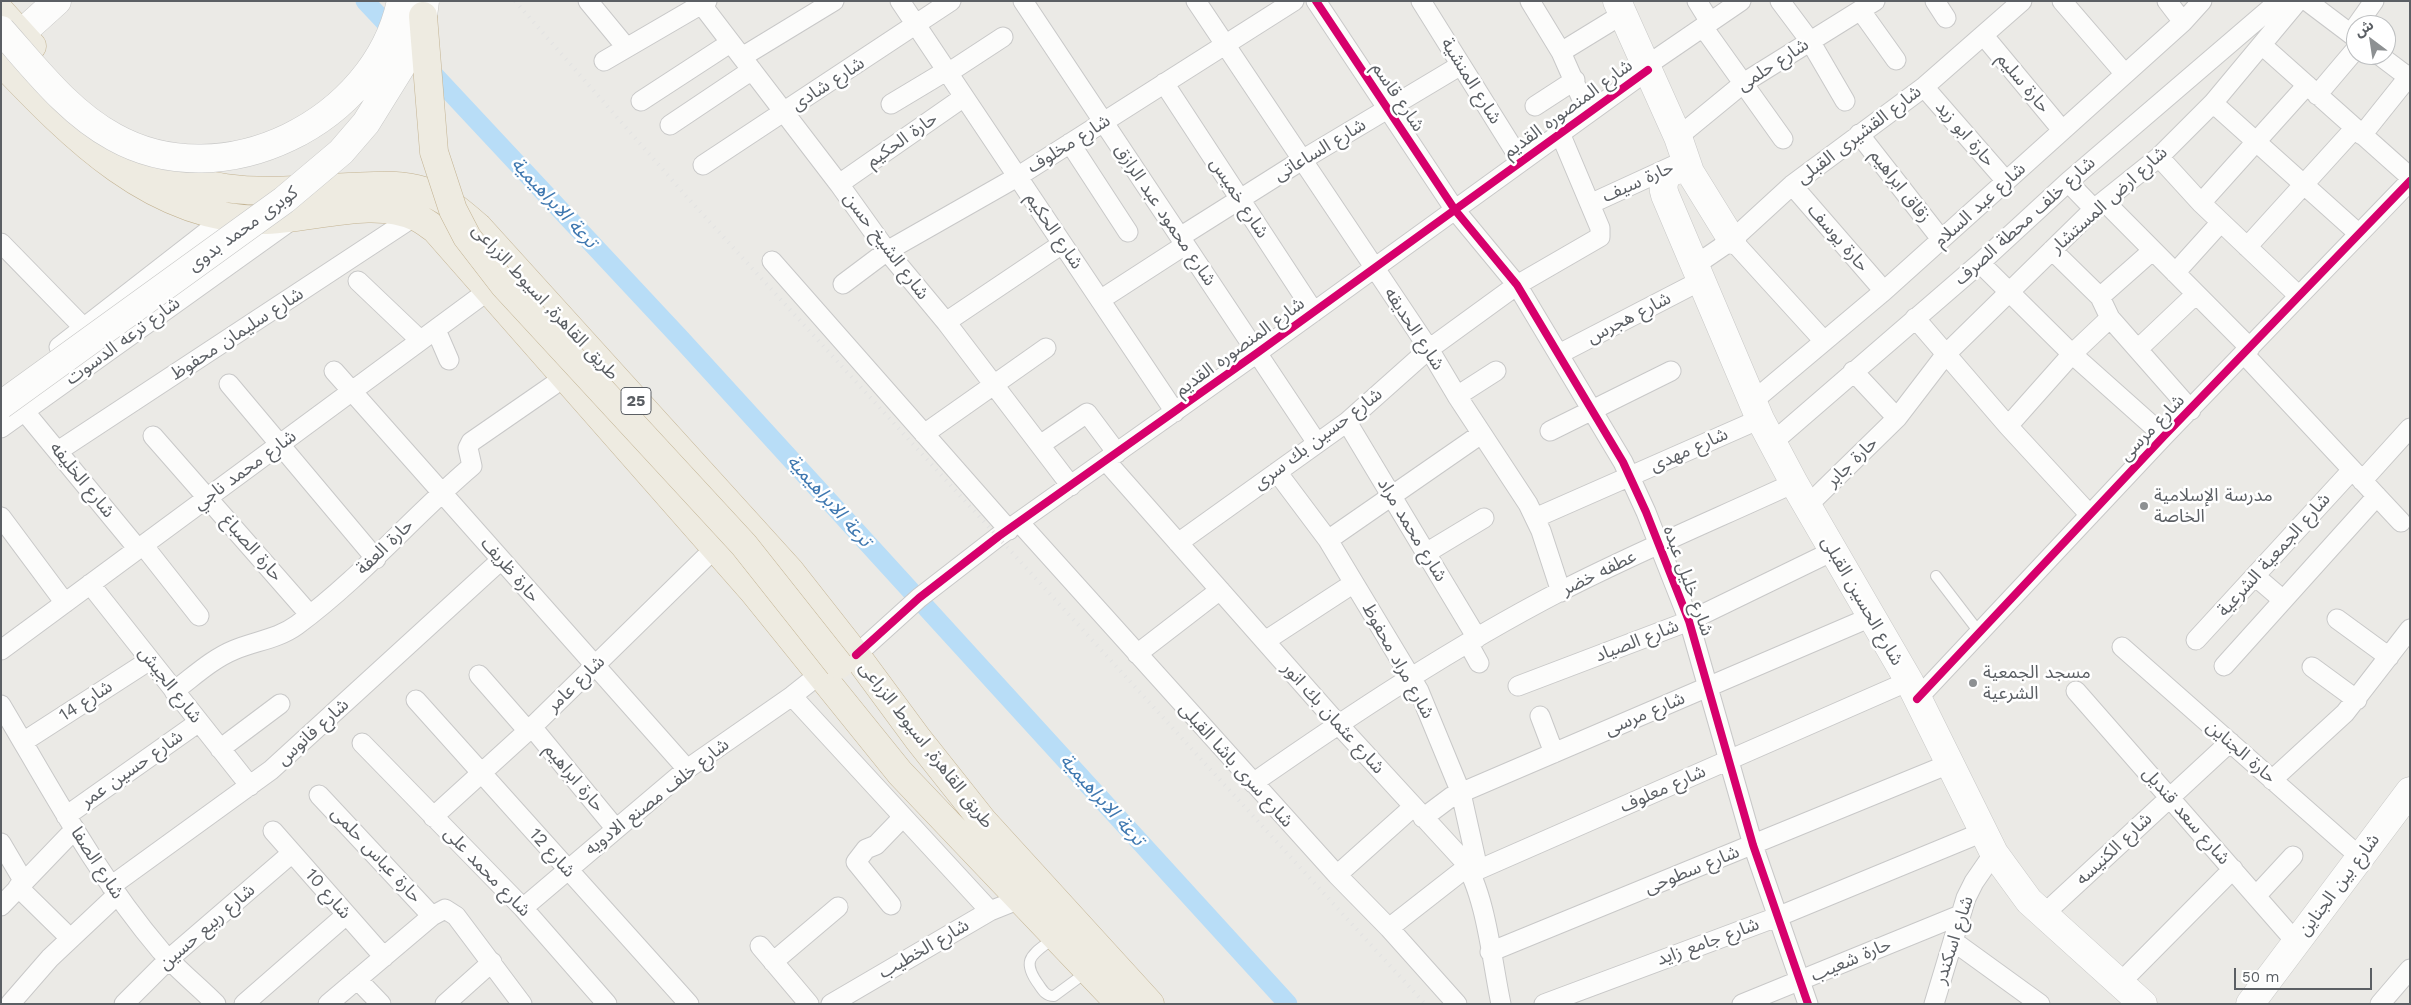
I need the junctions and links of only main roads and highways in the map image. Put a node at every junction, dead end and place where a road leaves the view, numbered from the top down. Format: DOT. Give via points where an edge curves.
graph roads {
  1 [pos="57,1"];
  2 [pos="416,6"];
  3 [pos="1620,8"];
  4 [pos="1,12"];
  5 [pos="8,39"];
  6 [pos="1,62"];
  7 [pos="1684,157"];
  8 [pos="138,168"];
  9 [pos="1732,240"];
  10 [pos="13,408"];
  11 [pos="839,665"];
  12 [pos="2410,791"];
  13 [pos="1120,1004"];
  14 [pos="1150,1004"];
  15 [pos="2143,1004"];
  16 [pos="2250,1004"];
  1 -- 5 [label="main road"];
  2 -- 5 [label="main road, bridge" via="352,93 329,114 302,132 269,146 214,158 168,155 114,138 88,121"];
  2 -- 10 [label="main road, كوبرى محمد بدوى, bridge" via="407,57 366,123 341,152 314,177"];
  2 -- 11 [label="highway, bridge" via="434,152 452,210 467,237 504,285 744,545"];
  3 -- 7 [label="main road"];
  4 -- 5 [label="highway, طريق القاهرة, اسيوط الزراعى / 25"];
  5 -- 8 [label="highway, طريق القاهرة, اسيوط الزراعى / 25" via="97,116"];
  6 -- 8 [label="highway, طريق القاهرة, اسيوط الزراعى / 25" via="100,157"];
  7 -- 9 [label="main road"];
  7 -- 15 [label="main road, شارع الحسين القبلى" via="1679,169 1665,178 1663,189 1762,421 1913,690 1988,843 2016,886 2043,915"];
  8 -- 11 [label="highway, طريق القاهرة, اسيوط الزراعى / 25" via="160,195 191,208 226,217 293,219 388,209 415,216 435,229 754,591"];
  8 -- 11 [label="highway, طريق القاهرة, اسيوط الزراعى / 25" via="230,190 393,185 424,191 454,206 478,227 790,571"];
  11 -- 13 [label="highway, طريق القاهرة, اسيوط الزراعى" via="957,814 969,846"];
  11 -- 14 [label="highway, طريق القاهرة, اسيوط الزراعى / 25" via="918,740 983,821"];
  12 -- 16 [label="main road, شارع بين الجناين"];
}
